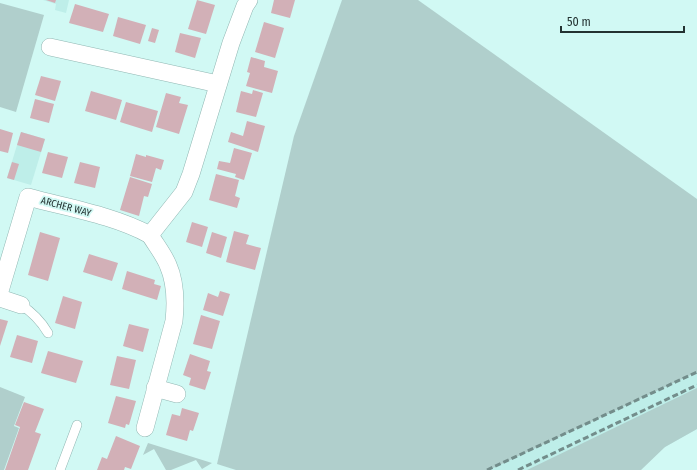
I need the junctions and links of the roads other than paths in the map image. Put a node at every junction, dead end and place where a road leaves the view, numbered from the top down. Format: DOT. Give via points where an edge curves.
graph roads {
  1 [pos="249,0"];
  2 [pos="50,47"];
  3 [pos="218,84"];
  4 [pos="150,235"];
  5 [pos="0,291"];
  6 [pos="0,298"];
  7 [pos="21,305"];
  8 [pos="48,333"];
  9 [pos="155,388"];
  10 [pos="177,394"];
  11 [pos="77,425"];
  12 [pos="145,428"];
  13 [pos="60,470"];
  1 -- 3 [label="street"];
  2 -- 3 [label="street"];
  3 -- 4 [label="street" via="184,192"];
  4 -- 5 [label="street, ARCHER WAY" via="117,221 28,198"];
  4 -- 9 [label="street" via="168,264 176,306"];
  6 -- 7 [label="street"];
  7 -- 8 [label="lane" via="36,317"];
  9 -- 10 [label="street"];
  9 -- 12 [label="street"];
  11 -- 13 [label="lane"];
}
